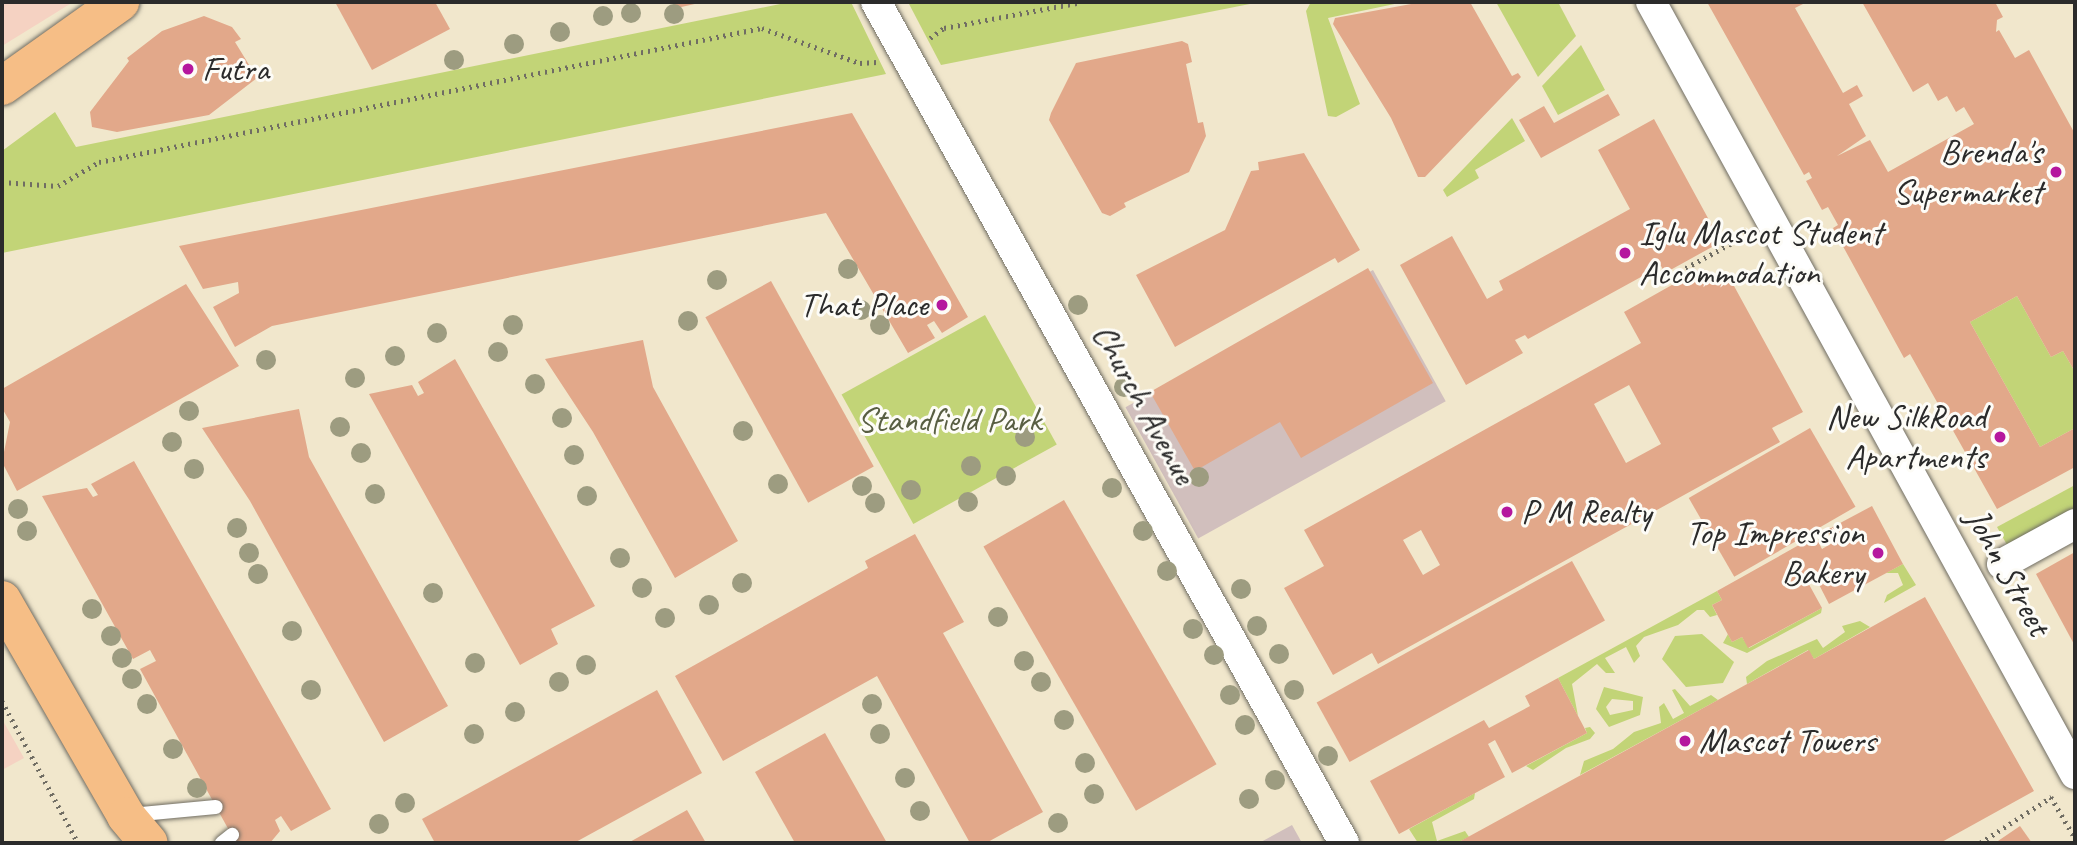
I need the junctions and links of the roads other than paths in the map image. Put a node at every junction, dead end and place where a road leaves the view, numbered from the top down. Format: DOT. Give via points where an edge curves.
graph roads {
  1 [pos="120,2"];
  2 [pos="876,2"];
  3 [pos="1651,2"];
  4 [pos="2,86"];
  5 [pos="2075,524"];
  6 [pos="2002,564"];
  7 [pos="2,600"];
  8 [pos="2075,774"];
  9 [pos="216,807"];
  10 [pos="136,834"];
  11 [pos="1344,843"];
  1 -- 4 [label="main road"];
  2 -- 11 [label="street, Church Avenue"];
  3 -- 8 [label="street, John Street"];
  5 -- 6 [label="street"];
  7 -- 10 [label="main road"];
  9 -- 10 [label="lane"];
}
